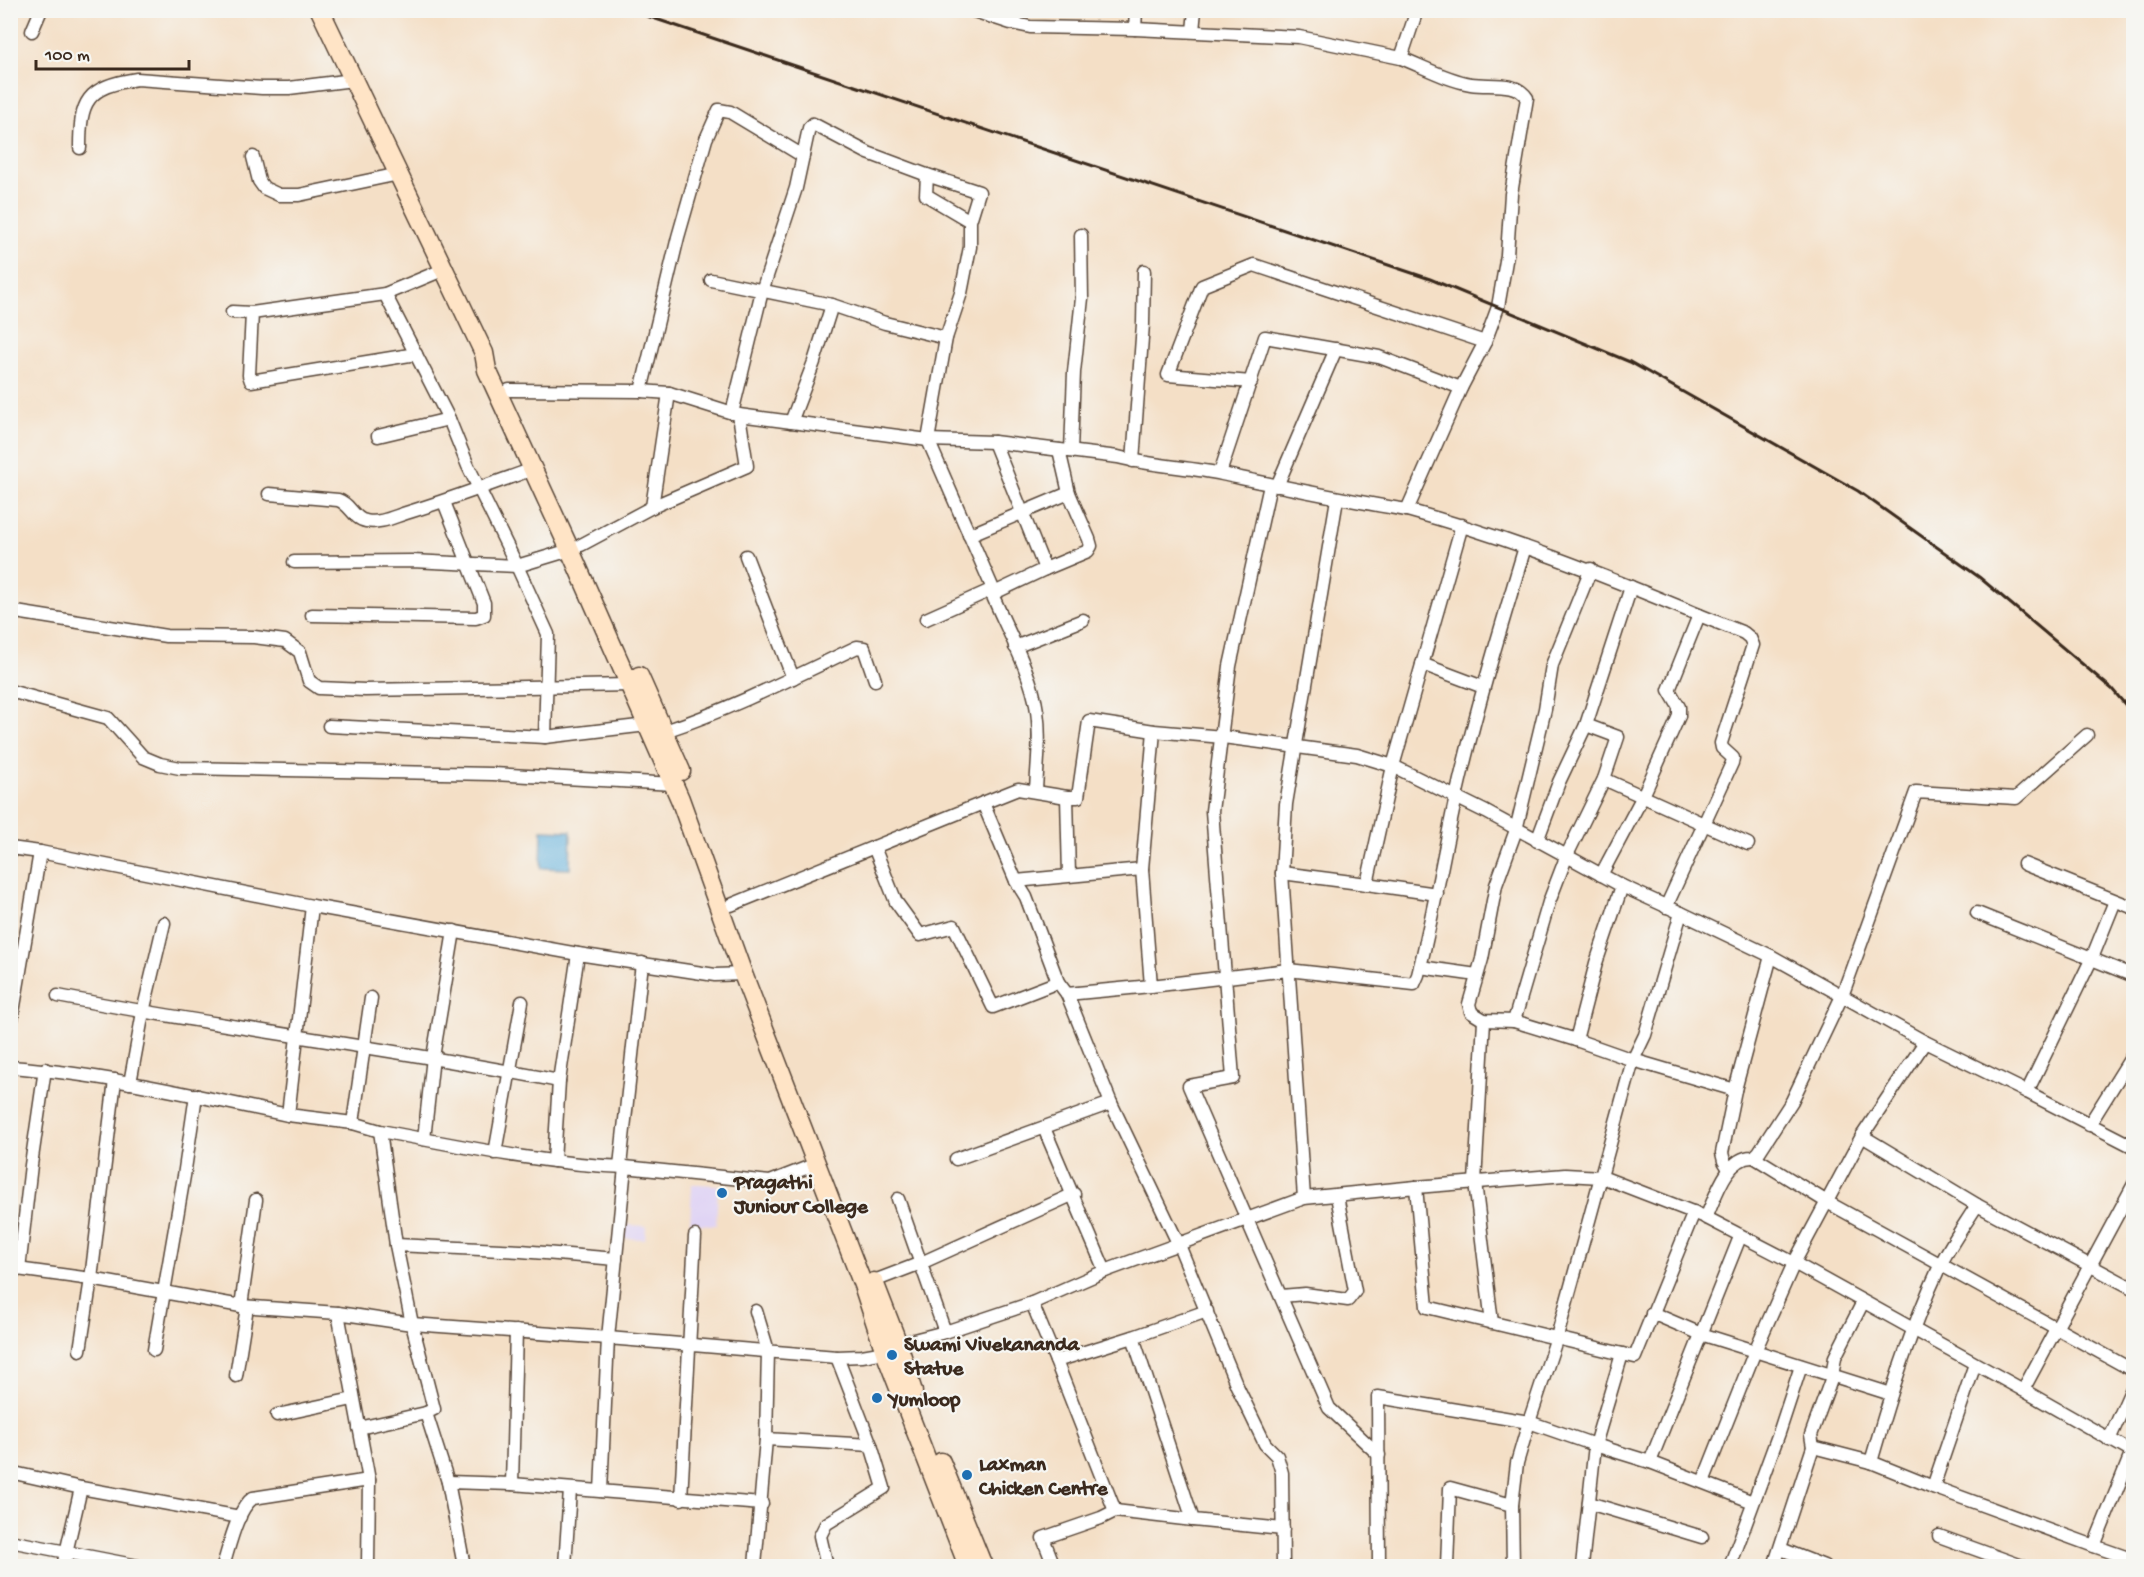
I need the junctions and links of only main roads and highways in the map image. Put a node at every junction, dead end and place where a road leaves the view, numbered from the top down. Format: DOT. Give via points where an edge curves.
graph roads {
  1 [pos="320,10"];
  2 [pos="484,353"];
  3 [pos="576,547"];
  4 [pos="656,728"];
  5 [pos="892,1348"];
  6 [pos="968,1566"];
  7 [pos="983,1566"];
  1 -- 2 [label="main road"];
  2 -- 3 [label="main road" via="487,370 533,469"];
  2 -- 3 [label="main road" via="498,365"];
  3 -- 4 [label="main road"];
  3 -- 4 [label="main road" via="630,685"];
  4 -- 5 [label="main road" via="742,974 863,1286"];
  4 -- 5 [label="main road" via="731,905 874,1281"];
  5 -- 6 [label="main road"];
  5 -- 7 [label="main road"];
}
